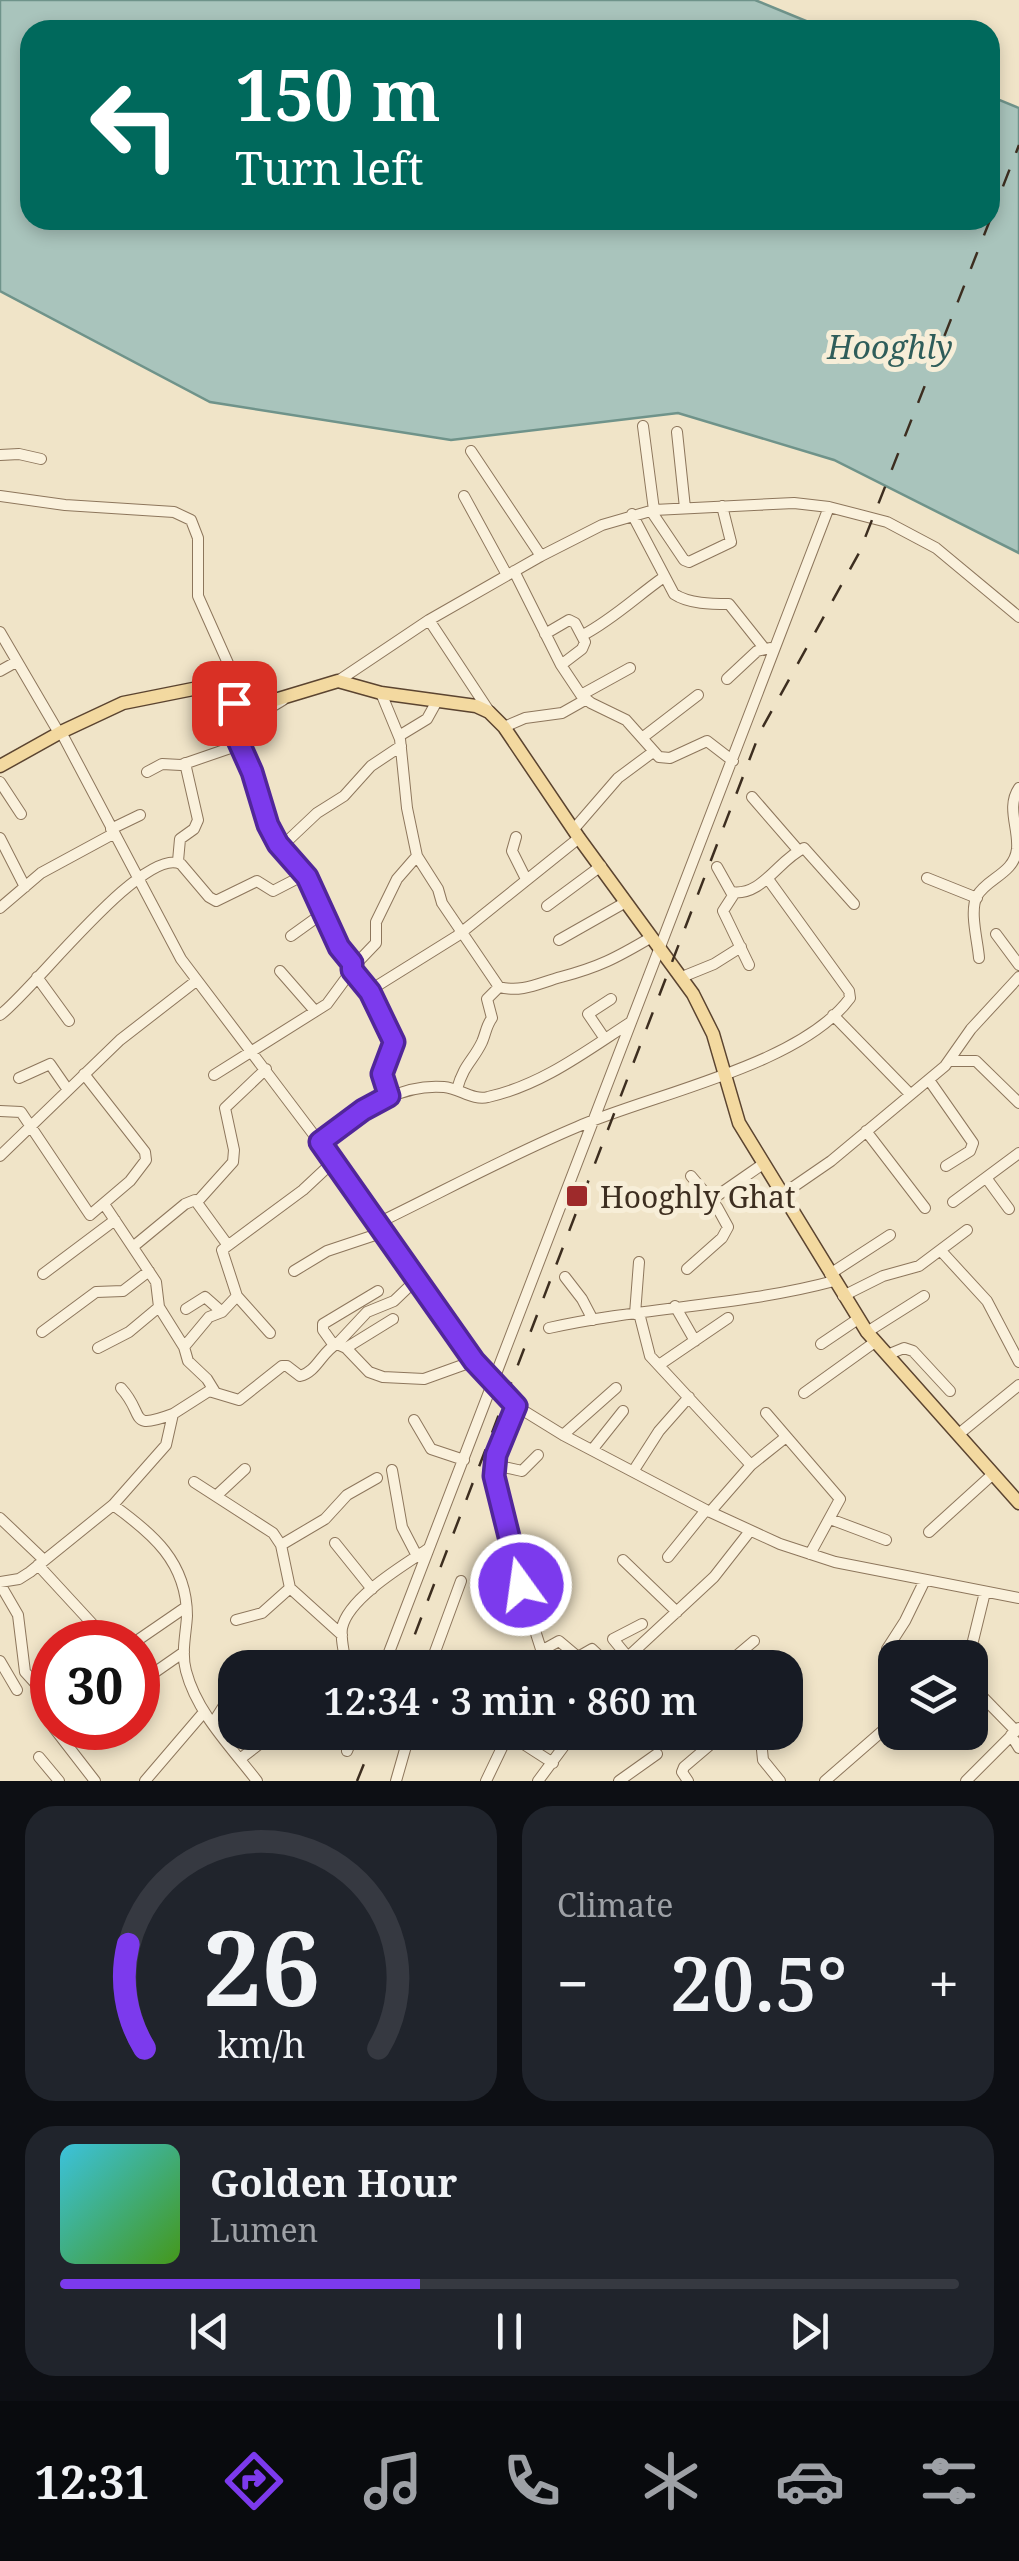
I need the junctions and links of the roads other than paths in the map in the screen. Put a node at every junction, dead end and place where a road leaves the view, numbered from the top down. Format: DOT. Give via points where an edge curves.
graph roads {
  1 [pos="643,426"];
  2 [pos="677,432"];
  3 [pos="471,452"];
  4 [pos="0,456"];
  5 [pos="41,459"];
  6 [pos="0,496"];
  7 [pos="464,496"];
  8 [pos="722,506"];
  9 [pos="829,507"];
  10 [pos="685,508"];
  11 [pos="653,510"];
  12 [pos="632,514"];
  13 [pos="541,556"];
  14 [pos="510,573"];
  15 [pos="664,577"];
  16 [pos="1019,617"];
  17 [pos="429,620"];
  18 [pos="0,632"];
  19 [pos="545,634"];
  20 [pos="583,636"];
  21 [pos="764,648"];
  22 [pos="776,650"];
  23 [pos="16,662"];
  24 [pos="561,664"];
  25 [pos="630,668"];
  26 [pos="0,671"];
  27 [pos="727,679"];
  28 [pos="338,681"];
  29 [pos="214,686"];
  30 [pos="240,688"];
  31 [pos="382,693"];
  32 [pos="698,695"];
  33 [pos="583,698"];
  34 [pos="284,700"];
  35 [pos="436,701"];
  36 [pos="489,712"];
  37 [pos="237,727"];
  38 [pos="504,727"];
  39 [pos="60,733"];
  40 [pos="642,738"];
  41 [pos="400,741"];
  42 [pos="239,745"];
  43 [pos="653,752"];
  44 [pos="733,762"];
  45 [pos="184,764"];
  46 [pos="0,766"];
  47 [pos="147,772"];
  48 [pos="0,782"];
  49 [pos="1019,788"];
  50 [pos="752,797"];
  51 [pos="21,814"];
  52 [pos="140,814"];
  53 [pos="112,831"];
  54 [pos="576,834"];
  55 [pos="516,837"];
  56 [pos="0,838"];
  57 [pos="281,847"];
  58 [pos="798,850"];
  59 [pos="417,856"];
  60 [pos="178,861"];
  61 [pos="601,866"];
  62 [pos="717,868"];
  63 [pos="304,875"];
  64 [pos="928,878"];
  65 [pos="139,879"];
  66 [pos="526,879"];
  67 [pos="768,879"];
  68 [pos="26,887"];
  69 [pos="734,894"];
  70 [pos="976,898"];
  71 [pos="626,902"];
  72 [pos="854,904"];
  73 [pos="547,906"];
  74 [pos="0,908"];
  75 [pos="324,913"];
  76 [pos="462,932"];
  77 [pos="996,934"];
  78 [pos="291,936"];
  79 [pos="650,938"];
  80 [pos="559,940"];
  81 [pos="741,947"];
  82 [pos="659,950"];
  83 [pos="979,958"];
  84 [pos="749,965"];
  85 [pos="1019,965"];
  86 [pos="352,968"];
  87 [pos="280,971"];
  88 [pos="37,977"];
  89 [pos="682,977"];
  90 [pos="1019,977"];
  91 [pos="196,982"];
  92 [pos="498,987"];
  93 [pos="370,992"];
  94 [pos="611,1000"];
  95 [pos="314,1012"];
  96 [pos="0,1015"];
  97 [pos="833,1015"];
  98 [pos="69,1020"];
  99 [pos="631,1021"];
  100 [pos="604,1039"];
  101 [pos="251,1050"];
  102 [pos="950,1061"];
  103 [pos="266,1070"];
  104 [pos="84,1074"];
  105 [pos="214,1076"];
  106 [pos="723,1076"];
  107 [pos="19,1078"];
  108 [pos="929,1080"];
  109 [pos="457,1089"];
  110 [pos="68,1090"];
  111 [pos="910,1094"];
  112 [pos="389,1096"];
  113 [pos="1019,1103"];
  114 [pos="0,1111"];
  115 [pos="593,1120"];
  116 [pos="32,1125"];
  117 [pos="866,1132"];
  118 [pos="320,1142"];
  119 [pos="1019,1153"];
  120 [pos="0,1156"];
  121 [pos="334,1161"];
  122 [pos="763,1164"];
  123 [pos="946,1166"];
  124 [pos="691,1176"];
  125 [pos="988,1178"];
  126 [pos="783,1194"];
  127 [pos="711,1200"];
  128 [pos="198,1201"];
  129 [pos="953,1202"];
  130 [pos="104,1204"];
  131 [pos="925,1208"];
  132 [pos="1009,1209"];
  133 [pos="115,1220"];
  134 [pos="381,1228"];
  135 [pos="966,1230"];
  136 [pos="890,1235"];
  137 [pos="227,1244"];
  138 [pos="134,1246"];
  139 [pos="942,1252"];
  140 [pos="638,1262"];
  141 [pos="687,1269"];
  142 [pos="149,1271"];
  143 [pos="294,1272"];
  144 [pos="43,1274"];
  145 [pos="565,1277"];
  146 [pos="832,1277"];
  147 [pos="418,1278"];
  148 [pos="378,1291"];
  149 [pos="238,1296"];
  150 [pos="844,1296"];
  151 [pos="924,1296"];
  152 [pos="674,1306"];
  153 [pos="160,1308"];
  154 [pos="186,1309"];
  155 [pos="222,1312"];
  156 [pos="637,1313"];
  157 [pos="728,1318"];
  158 [pos="393,1319"];
  159 [pos="858,1319"];
  160 [pos="592,1320"];
  161 [pos="548,1328"];
  162 [pos="42,1332"];
  163 [pos="270,1333"];
  164 [pos="871,1337"];
  165 [pos="696,1340"];
  166 [pos="821,1344"];
  167 [pos="339,1345"];
  168 [pos="184,1347"];
  169 [pos="98,1348"];
  170 [pos="887,1355"];
  171 [pos="474,1361"];
  172 [pos="1019,1362"];
  173 [pos="659,1365"];
  174 [pos="492,1382"];
  175 [pos="1019,1385"];
  176 [pos="121,1388"];
  177 [pos="616,1388"];
  178 [pos="950,1391"];
  179 [pos="804,1392"];
  180 [pos="216,1393"];
  181 [pos="689,1397"];
  182 [pos="516,1406"];
  183 [pos="623,1411"];
  184 [pos="766,1413"];
  185 [pos="173,1414"];
  186 [pos="414,1420"];
  187 [pos="960,1433"];
  188 [pos="563,1435"];
  189 [pos="786,1437"];
  190 [pos="592,1450"];
  191 [pos="538,1455"];
  192 [pos="464,1460"];
  193 [pos="495,1465"];
  194 [pos="751,1465"];
  195 [pos="244,1469"];
  196 [pos="392,1470"];
  197 [pos="634,1470"];
  198 [pos="993,1474"];
  199 [pos="377,1478"];
  200 [pos="194,1482"];
  201 [pos="216,1496"];
  202 [pos="1019,1503"];
  203 [pos="113,1505"];
  204 [pos="708,1511"];
  205 [pos="0,1518"];
  206 [pos="830,1519"];
  207 [pos="750,1531"];
  208 [pos="929,1532"];
  209 [pos="886,1540"];
  210 [pos="335,1543"];
  211 [pos="281,1545"];
  212 [pos="430,1547"];
  213 [pos="810,1554"];
  214 [pos="417,1556"];
  215 [pos="668,1557"];
  216 [pos="623,1560"];
  217 [pos="41,1563"];
  218 [pos="2,1580"];
  219 [pos="924,1580"];
  220 [pos="461,1581"];
  221 [pos="290,1588"];
  222 [pos="372,1589"];
  223 [pos="985,1592"];
  224 [pos="1019,1598"];
  225 [pos="186,1606"];
  226 [pos="677,1612"];
  227 [pos="90,1620"];
  228 [pos="236,1620"];
  229 [pos="160,1624"];
  230 [pos="642,1624"];
  231 [pos="342,1635"];
  232 [pos="893,1640"];
  233 [pos="973,1640"];
  234 [pos="754,1641"];
  235 [pos="344,1650"];
  236 [pos="390,1650"];
  237 [pos="436,1650"];
  238 [pos="541,1650"];
  239 [pos="547,1650"];
  240 [pos="569,1650"];
  241 [pos="622,1650"];
  242 [pos="634,1650"];
  243 [pos="743,1650"];
  244 [pos="184,1652"];
  245 [pos="0,1661"];
  246 [pos="160,1669"];
  247 [pos="30,1677"];
  248 [pos="17,1690"];
  249 [pos="988,1703"];
  250 [pos="204,1712"];
  251 [pos="218,1716"];
  252 [pos="213,1724"];
  253 [pos="1015,1732"];
  254 [pos="878,1735"];
  255 [pos="1019,1748"];
  256 [pos="71,1750"];
  257 [pos="251,1750"];
  258 [pos="405,1750"];
  259 [pos="499,1750"];
  260 [pos="532,1750"];
  261 [pos="561,1750"];
  262 [pos="704,1750"];
  263 [pos="761,1750"];
  264 [pos="657,1754"];
  265 [pos="39,1757"];
  266 [pos="240,1759"];
  267 [pos="553,1763"];
  268 [pos="543,1779"];
  269 [pos="58,1781"];
  270 [pos="95,1781"];
  271 [pos="145,1781"];
  272 [pos="257,1781"];
  273 [pos="396,1781"];
  274 [pos="486,1781"];
  275 [pos="620,1781"];
  276 [pos="688,1781"];
  277 [pos="780,1781"];
  278 [pos="825,1781"];
  279 [pos="966,1781"];
  1 -- 11 [label="street"];
  2 -- 10 [label="street"];
  3 -- 13 [label="street"];
  4 -- 5 [label="street"];
  6 -- 30 [label="street" via="174,512 191,520 198,538 198,596"];
  7 -- 14 [label="street"];
  8 -- 9 [label="street"];
  8 -- 10 [label="street"];
  8 -- 11 [label="street" via="731,542 689,562"];
  9 -- 16 [label="street" via="918,537"];
  9 -- 22 [label="street"];
  10 -- 11 [label="street"];
  11 -- 12 [label="street"];
  12 -- 13 [label="street"];
  12 -- 15 [label="street"];
  13 -- 14 [label="street"];
  14 -- 17 [label="street"];
  14 -- 19 [label="street"];
  15 -- 20 [label="street"];
  15 -- 21 [label="street" via="678,597 729,604"];
  17 -- 28 [label="street"];
  17 -- 36 [label="street"];
  18 -- 23 [label="street"];
  19 -- 20 [label="street" via="572,620"];
  19 -- 24 [label="street"];
  20 -- 24 [label="street" via="582,649"];
  21 -- 22 [label="street"];
  21 -- 27 [label="street"];
  22 -- 44 [label="street"];
  23 -- 26 [label="street"];
  23 -- 39 [label="street"];
  24 -- 33 [label="street"];
  25 -- 33 [label="street"];
  28 -- 31 [label="main road"];
  28 -- 34 [label="main road"];
  29 -- 30 [label="main road"];
  29 -- 37 [label="street" via="238,710"];
  29 -- 39 [label="main road" via="123,703"];
  30 -- 34 [label="main road"];
  31 -- 35 [label="main road"];
  31 -- 41 [label="street"];
  32 -- 40 [label="street"];
  33 -- 38 [label="street" via="562,712"];
  33 -- 40 [label="street" via="626,720"];
  34 -- 37 [label="street"];
  35 -- 36 [label="main road"];
  35 -- 41 [label="street" via="428,719"];
  36 -- 38 [label="main road"];
  37 -- 42 [label="street"];
  38 -- 54 [label="main road"];
  39 -- 46 [label="main road"];
  39 -- 53 [label="street"];
  40 -- 43 [label="street"];
  41 -- 57 [label="street"];
  41 -- 59 [label="street"];
  42 -- 45 [label="street"];
  42 -- 57 [label="street"];
  43 -- 44 [label="street" via="670,758 707,741"];
  43 -- 54 [label="street" via="618,778"];
  44 -- 82 [label="street"];
  45 -- 47 [label="street"];
  45 -- 60 [label="street" via="198,820 180,840"];
  48 -- 51 [label="street"];
  49 -- 70 [label="street" via="1013,798 1015,857"];
  50 -- 58 [label="street"];
  52 -- 53 [label="street"];
  53 -- 65 [label="street"];
  53 -- 68 [label="street"];
  54 -- 61 [label="main road"];
  54 -- 66 [label="street"];
  55 -- 66 [label="street" via="512,851"];
  56 -- 68 [label="street"];
  57 -- 63 [label="street"];
  58 -- 67 [label="street"];
  58 -- 72 [label="street" via="806,849"];
  59 -- 76 [label="street"];
  59 -- 86 [label="street" via="376,922 376,943"];
  60 -- 63 [label="street" via="216,901 257,881 273,891"];
  60 -- 65 [label="street"];
  61 -- 71 [label="main road"];
  61 -- 73 [label="street"];
  62 -- 69 [label="street"];
  63 -- 75 [label="street"];
  64 -- 70 [label="street"];
  65 -- 88 [label="street"];
  65 -- 91 [label="street"];
  66 -- 76 [label="street"];
  67 -- 69 [label="street"];
  67 -- 97 [label="street" via="851,994"];
  68 -- 74 [label="street"];
  69 -- 81 [label="street" via="723,910"];
  70 -- 83 [label="street"];
  71 -- 79 [label="main road"];
  71 -- 80 [label="street"];
  75 -- 78 [label="street"];
  75 -- 86 [label="street"];
  76 -- 92 [label="street"];
  76 -- 93 [label="street"];
  77 -- 85 [label="street"];
  79 -- 82 [label="main road"];
  79 -- 92 [label="street" via="590,971 528,988"];
  81 -- 84 [label="street"];
  81 -- 89 [label="street"];
  82 -- 89 [label="main road"];
  82 -- 99 [label="street"];
  86 -- 93 [label="street"];
  86 -- 95 [label="street" via="331,1001"];
  87 -- 95 [label="street"];
  88 -- 96 [label="street"];
  88 -- 98 [label="street"];
  89 -- 106 [label="main road" via="713,1034"];
  90 -- 102 [label="street"];
  91 -- 101 [label="street"];
  91 -- 104 [label="street"];
  92 -- 109 [label="street" via="486,999 492,1018"];
  93 -- 112 [label="street" via="394,1042 382,1074"];
  94 -- 100 [label="street" via="588,1014"];
  95 -- 101 [label="street"];
  97 -- 106 [label="street" via="811,1033"];
  97 -- 111 [label="street"];
  99 -- 100 [label="street"];
  99 -- 115 [label="street"];
  100 -- 109 [label="street" via="515,1088 482,1098"];
  101 -- 103 [label="street"];
  101 -- 105 [label="street"];
  102 -- 108 [label="street"];
  102 -- 113 [label="street" via="976,1060"];
  103 -- 118 [label="street"];
  103 -- 128 [label="street" via="225,1108 233,1162"];
  104 -- 110 [label="street"];
  104 -- 130 [label="street" via="145,1152 143,1168"];
  106 -- 115 [label="street"];
  106 -- 122 [label="main road" via="739,1124"];
  107 -- 110 [label="street" via="50,1064"];
  108 -- 111 [label="street"];
  108 -- 123 [label="street" via="974,1143"];
  109 -- 112 [label="street" via="426,1087"];
  110 -- 116 [label="street"];
  111 -- 117 [label="street"];
  112 -- 118 [label="street"];
  114 -- 116 [label="street" via="20,1112"];
  115 -- 134 [label="street"];
  115 -- 174 [label="street"];
  116 -- 120 [label="street"];
  116 -- 130 [label="street" via="90,1215"];
  117 -- 126 [label="street"];
  117 -- 131 [label="street"];
  118 -- 121 [label="street"];
  119 -- 125 [label="street"];
  121 -- 134 [label="street"];
  121 -- 137 [label="street"];
  122 -- 126 [label="main road"];
  122 -- 127 [label="street"];
  124 -- 127 [label="street"];
  125 -- 129 [label="street"];
  125 -- 132 [label="street"];
  126 -- 146 [label="main road"];
  127 -- 141 [label="street" via="727,1231"];
  128 -- 137 [label="street"];
  128 -- 138 [label="street" via="185,1204"];
  130 -- 133 [label="street"];
  133 -- 138 [label="street"];
  133 -- 144 [label="street"];
  134 -- 143 [label="street"];
  134 -- 147 [label="street"];
  135 -- 139 [label="street"];
  136 -- 146 [label="street"];
  137 -- 149 [label="street" via="222,1256"];
  138 -- 142 [label="street"];
  139 -- 150 [label="street"];
  139 -- 172 [label="street" via="987,1300"];
  140 -- 156 [label="street"];
  142 -- 153 [label="street"];
  142 -- 162 [label="street" via="123,1291 96,1292"];
  145 -- 160 [label="street"];
  146 -- 150 [label="main road"];
  146 -- 152 [label="street" via="769,1296"];
  147 -- 167 [label="street" via="394,1301 362,1317"];
  147 -- 171 [label="street"];
  148 -- 167 [label="street" via="323,1324"];
  149 -- 155 [label="street"];
  149 -- 163 [label="street"];
  150 -- 159 [label="main road"];
  151 -- 164 [label="street"];
  152 -- 156 [label="street"];
  152 -- 165 [label="street"];
  153 -- 168 [label="street"];
  153 -- 169 [label="street"];
  154 -- 155 [label="street" via="204,1297"];
  155 -- 168 [label="street"];
  156 -- 160 [label="street"];
  156 -- 173 [label="street" via="646,1349"];
  157 -- 165 [label="street"];
  158 -- 167 [label="street"];
  159 -- 164 [label="main road"];
  159 -- 166 [label="street"];
  160 -- 161 [label="street"];
  164 -- 170 [label="main road"];
  164 -- 179 [label="street"];
  165 -- 173 [label="street"];
  167 -- 171 [label="street" via="383,1377 429,1378"];
  167 -- 180 [label="street" via="304,1376 282,1366 239,1400"];
  168 -- 180 [label="street"];
  170 -- 178 [label="street" via="912,1351"];
  170 -- 187 [label="main road"];
  171 -- 174 [label="street"];
  173 -- 181 [label="street"];
  174 -- 182 [label="street"];
  174 -- 192 [label="street"];
  175 -- 187 [label="street"];
  176 -- 185 [label="street" via="143,1422"];
  177 -- 188 [label="street"];
  180 -- 185 [label="street"];
  181 -- 194 [label="street"];
  181 -- 197 [label="street"];
  182 -- 188 [label="street"];
  182 -- 193 [label="street"];
  183 -- 190 [label="street"];
  184 -- 189 [label="street"];
  185 -- 203 [label="street" via="166,1444"];
  186 -- 192 [label="street" via="431,1449"];
  187 -- 198 [label="main road"];
  188 -- 190 [label="street"];
  189 -- 194 [label="street"];
  189 -- 206 [label="street" via="837,1492"];
  190 -- 197 [label="street"];
  191 -- 193 [label="street" via="522,1471"];
  192 -- 212 [label="street"];
  193 -- 238 [label="street"];
  194 -- 204 [label="street"];
  195 -- 201 [label="street"];
  196 -- 214 [label="street" via="402,1526"];
  197 -- 204 [label="street"];
  198 -- 202 [label="main road"];
  198 -- 208 [label="street"];
  199 -- 211 [label="street" via="347,1496 326,1520"];
  200 -- 201 [label="street"];
  201 -- 211 [label="street" via="274,1533"];
  203 -- 217 [label="street"];
  203 -- 225 [label="street" via="161,1543"];
  204 -- 207 [label="street"];
  204 -- 215 [label="street"];
  205 -- 217 [label="street"];
  206 -- 209 [label="street"];
  206 -- 213 [label="street"];
  207 -- 213 [label="street"];
  207 -- 226 [label="street"];
  210 -- 222 [label="street"];
  211 -- 221 [label="street"];
  212 -- 214 [label="street"];
  212 -- 236 [label="street"];
  213 -- 219 [label="street"];
  214 -- 222 [label="street"];
  216 -- 226 [label="street"];
  217 -- 218 [label="street" via="19,1579"];
  217 -- 227 [label="street"];
  218 -- 247 [label="street" via="18,1615"];
  219 -- 223 [label="street"];
  219 -- 232 [label="street"];
  220 -- 237 [label="street"];
  221 -- 228 [label="street" via="262,1613"];
  221 -- 231 [label="street"];
  222 -- 231 [label="street" via="345,1620"];
  223 -- 224 [label="street"];
  223 -- 233 [label="street"];
  225 -- 229 [label="street"];
  225 -- 244 [label="street"];
  226 -- 242 [label="street"];
  230 -- 241 [label="street" via="614,1639"];
  231 -- 235 [label="street"];
  234 -- 243 [label="street"];
  239 -- 240 [label="street" via="559,1642"];
  244 -- 246 [label="street"];
  244 -- 250 [label="street"];
  245 -- 248 [label="street"];
  249 -- 253 [label="street"];
  250 -- 252 [label="street"];
  250 -- 271 [label="street"];
  251 -- 252 [label="street"];
  252 -- 266 [label="street"];
  253 -- 255 [label="street"];
  253 -- 279 [label="street"];
  254 -- 278 [label="street"];
  256 -- 270 [label="street"];
  257 -- 266 [label="street"];
  258 -- 273 [label="street"];
  259 -- 274 [label="street"];
  260 -- 267 [label="street"];
  261 -- 267 [label="street"];
  262 -- 276 [label="street" via="684,1767"];
  263 -- 277 [label="street"];
  264 -- 275 [label="street"];
  265 -- 269 [label="street"];
  266 -- 272 [label="street"];
  267 -- 268 [label="street"];
}
